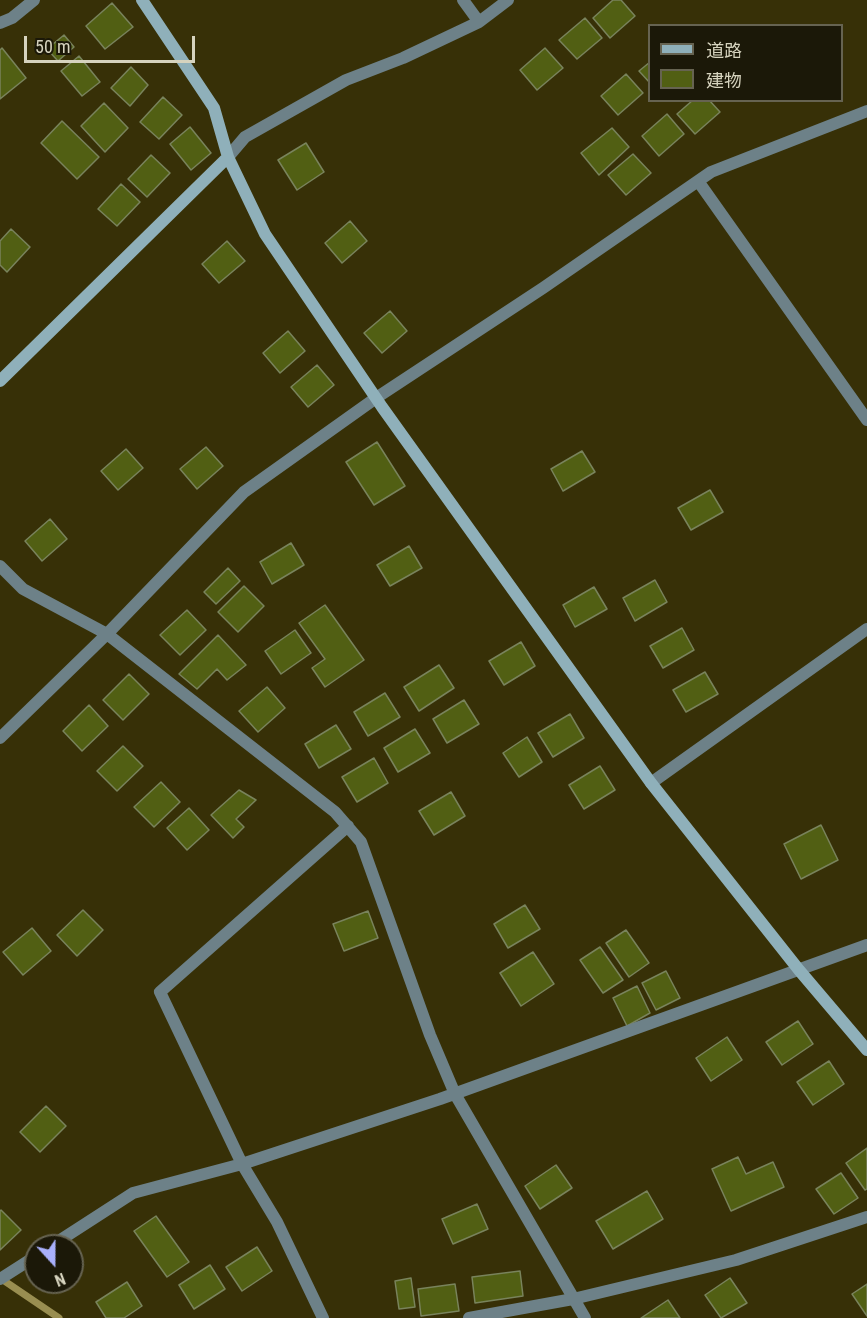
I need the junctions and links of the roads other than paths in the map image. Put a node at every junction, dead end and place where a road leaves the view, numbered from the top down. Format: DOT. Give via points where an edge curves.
graph roads {
  1 [pos="34,0"];
  2 [pos="142,0"];
  3 [pos="463,0"];
  4 [pos="508,0"];
  5 [pos="479,22"];
  6 [pos="0,23"];
  7 [pos="867,111"];
  8 [pos="228,157"];
  9 [pos="698,181"];
  10 [pos="0,381"];
  11 [pos="376,398"];
  12 [pos="867,420"];
  13 [pos="0,566"];
  14 [pos="867,629"];
  15 [pos="107,634"];
  16 [pos="0,738"];
  17 [pos="651,783"];
  18 [pos="348,826"];
  19 [pos="867,945"];
  20 [pos="799,970"];
  21 [pos="867,1050"];
  22 [pos="455,1094"];
  23 [pos="242,1164"];
  24 [pos="867,1217"];
  25 [pos="70,1234"];
  26 [pos="24,1264"];
  27 [pos="0,1279"];
  28 [pos="573,1299"];
  29 [pos="323,1318"];
  30 [pos="469,1318"];
  31 [pos="585,1318"];
  1 -- 6 [label="street"];
  2 -- 8 [label="street" via="214,108"];
  3 -- 5 [label="street"];
  4 -- 5 [label="street"];
  5 -- 8 [label="street" via="346,80 245,137"];
  7 -- 9 [label="street" via="711,172"];
  8 -- 10 [label="street"];
  8 -- 11 [label="street" via="265,234"];
  9 -- 11 [label="street"];
  9 -- 12 [label="street"];
  11 -- 15 [label="street" via="244,492"];
  11 -- 17 [label="street"];
  13 -- 15 [label="street" via="23,589"];
  14 -- 17 [label="street"];
  15 -- 16 [label="street"];
  15 -- 18 [label="street"];
  17 -- 20 [label="street"];
  18 -- 22 [label="street" via="361,842"];
  18 -- 23 [label="street" via="160,992"];
  19 -- 20 [label="street"];
  20 -- 21 [label="street"];
  20 -- 22 [label="street"];
  22 -- 23 [label="street"];
  22 -- 28 [label="street"];
  23 -- 25 [label="street" via="133,1193"];
  23 -- 29 [label="street" via="277,1222"];
  24 -- 28 [label="street" via="736,1260"];
  26 -- 27 [label="street"];
  28 -- 30 [label="street"];
  28 -- 31 [label="street"];
}
